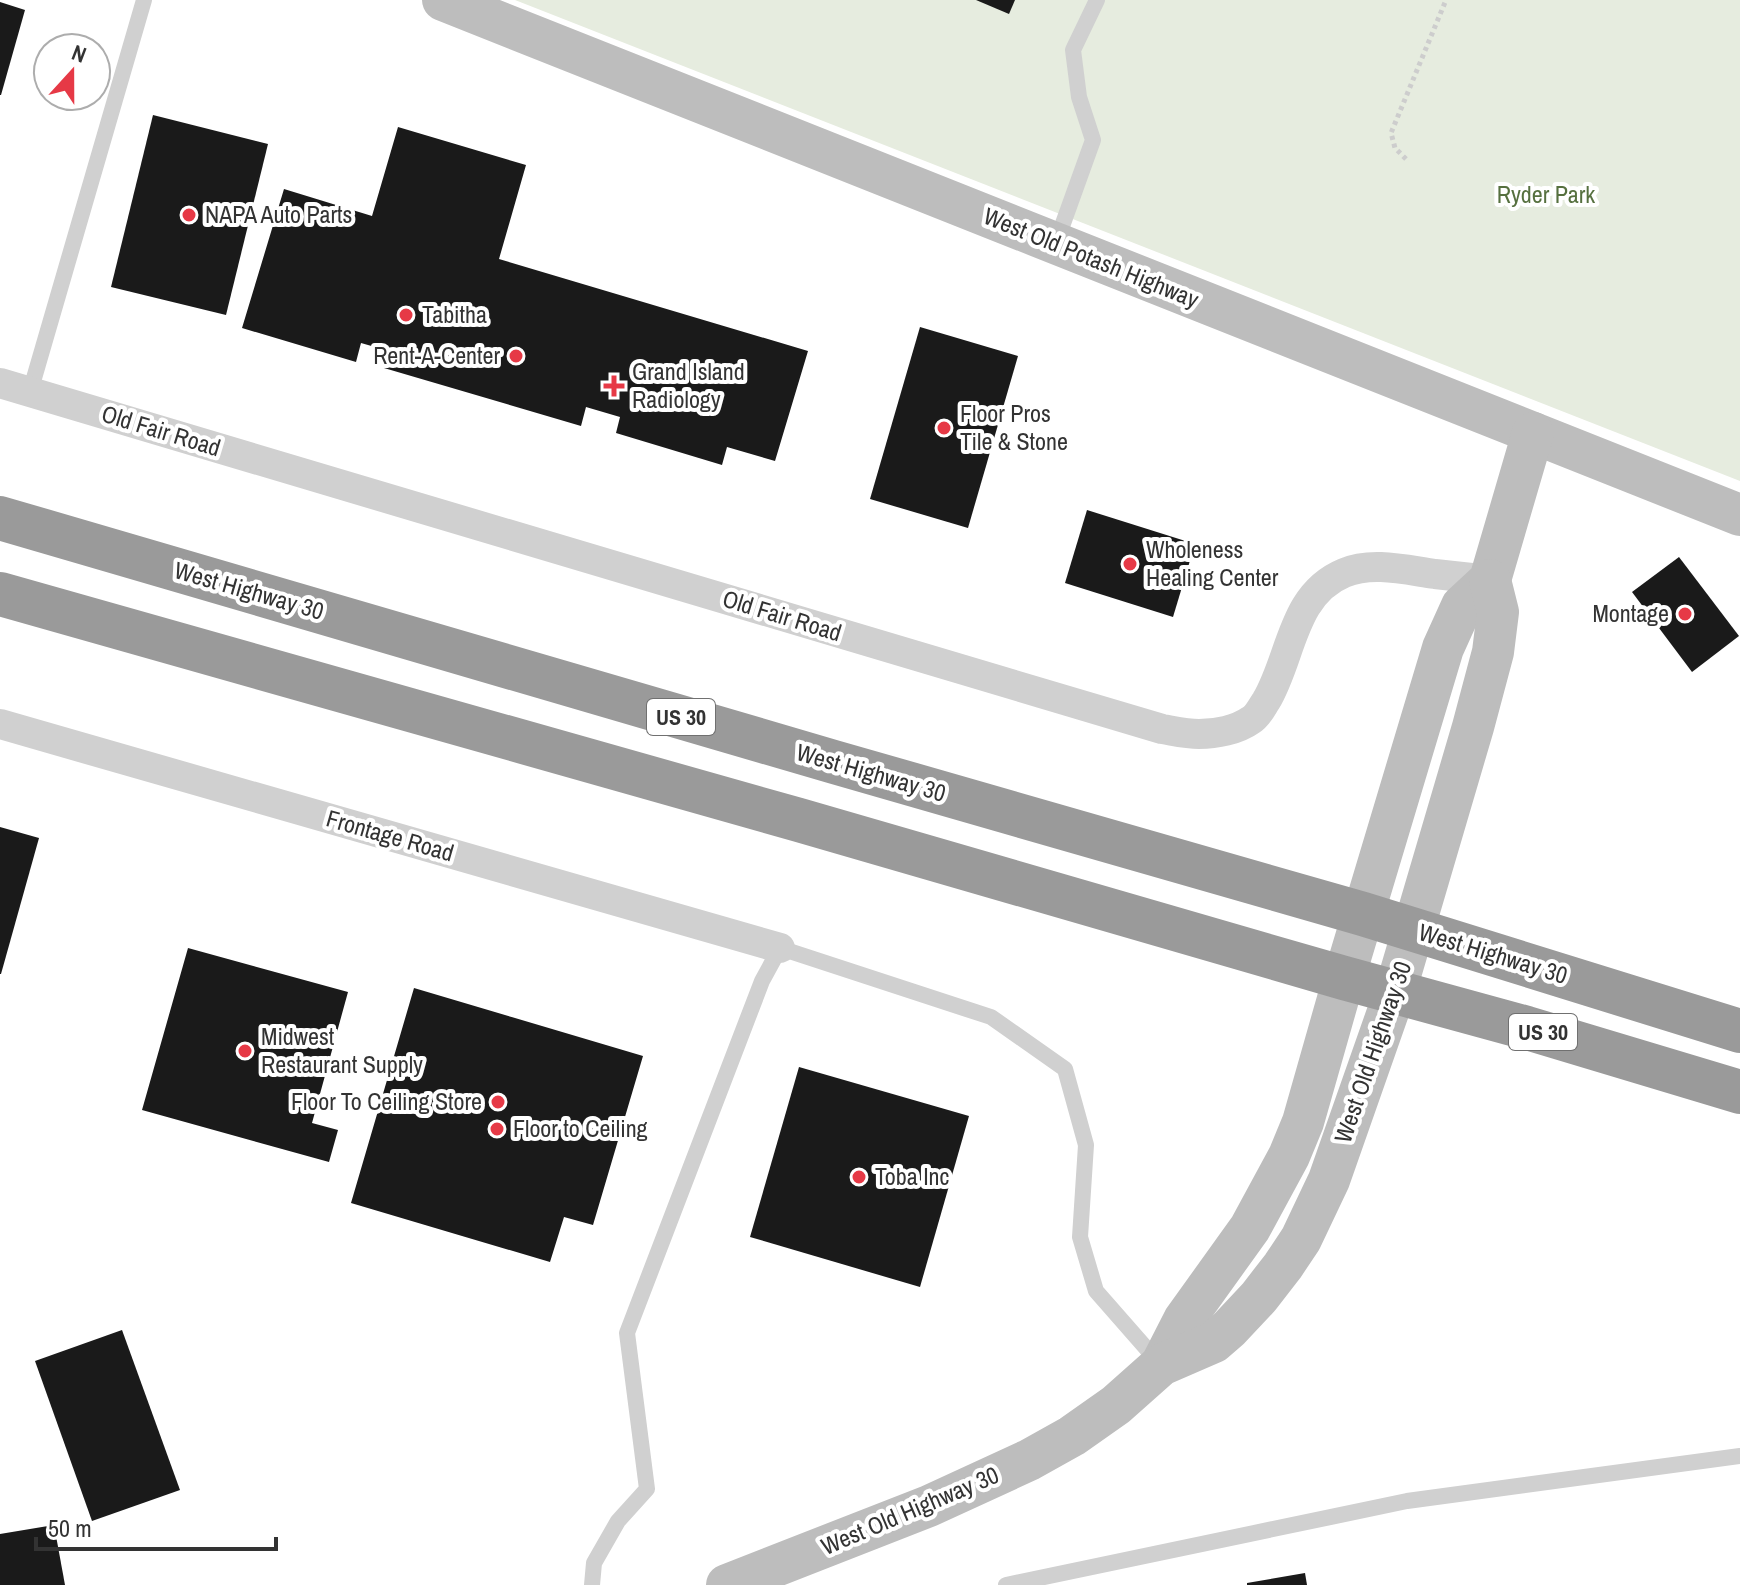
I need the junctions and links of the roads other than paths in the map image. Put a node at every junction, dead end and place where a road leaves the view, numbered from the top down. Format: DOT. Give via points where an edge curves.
graph roads {
  1 [pos="144,0"];
  2 [pos="443,0"];
  3 [pos="1097,0"];
  4 [pos="1055,244"];
  5 [pos="0,383"];
  6 [pos="30,392"];
  7 [pos="1533,433"];
  8 [pos="1740,515"];
  9 [pos="0,518"];
  10 [pos="1490,580"];
  11 [pos="0,594"];
  12 [pos="0,724"];
  13 [pos="1363,914"];
  14 [pos="1413,930"];
  15 [pos="780,948"];
  16 [pos="1344,978"];
  17 [pos="1395,992"];
  18 [pos="1740,1031"];
  19 [pos="1740,1092"];
  20 [pos="1161,1365"];
  21 [pos="1740,1456"];
  22 [pos="592,1585"];
  23 [pos="727,1585"];
  24 [pos="1006,1585"];
  1 -- 6 [label="lane"];
  2 -- 4 [label="street, West Old Potash Highway"];
  3 -- 4 [label="lane" via="1073,50 1079,97 1093,140"];
  4 -- 7 [label="street, West Old Potash Highway"];
  5 -- 6 [label="street, Old Fair Road"];
  6 -- 10 [label="street, Old Fair Road" via="1162,729 1197,734 1227,731 1253,720 1274,688 1307,602 1343,573 1388,568"];
  7 -- 8 [label="street, West Old Potash Highway"];
  7 -- 10 [label="street, West Old Highway 30"];
  9 -- 13 [label="highway, West Highway 30 / US 30"];
  10 -- 13 [label="street, West Old Highway 30" via="1462,606 1443,648"];
  10 -- 14 [label="street, West Old Highway 30" via="1498,612 1493,652"];
  11 -- 16 [label="highway, US 30"];
  12 -- 15 [label="street, Frontage Road"];
  13 -- 14 [label="highway, West Highway 30 / US 30"];
  13 -- 16 [label="street, West Old Highway 30"];
  14 -- 17 [label="street, West Old Highway 30"];
  14 -- 18 [label="highway, West Highway 30 / US 30"];
  15 -- 20 [label="lane" via="991,1017 1065,1069 1086,1145 1080,1237 1096,1291"];
  15 -- 22 [label="lane" via="762,981 627,1333 647,1489 618,1521 594,1563"];
  16 -- 17 [label="highway, US 30"];
  16 -- 20 [label="street, West Old Highway 30" via="1289,1156 1250,1228 1184,1320"];
  17 -- 19 [label="highway, US 30"];
  17 -- 20 [label="street, West Old Highway 30" via="1329,1180 1301,1239 1229,1329 1214,1342"];
  20 -- 23 [label="street, West Old Highway 30" via="1116,1405 1029,1460 929,1506"];
  21 -- 24 [label="lane" via="1407,1501"];
}
